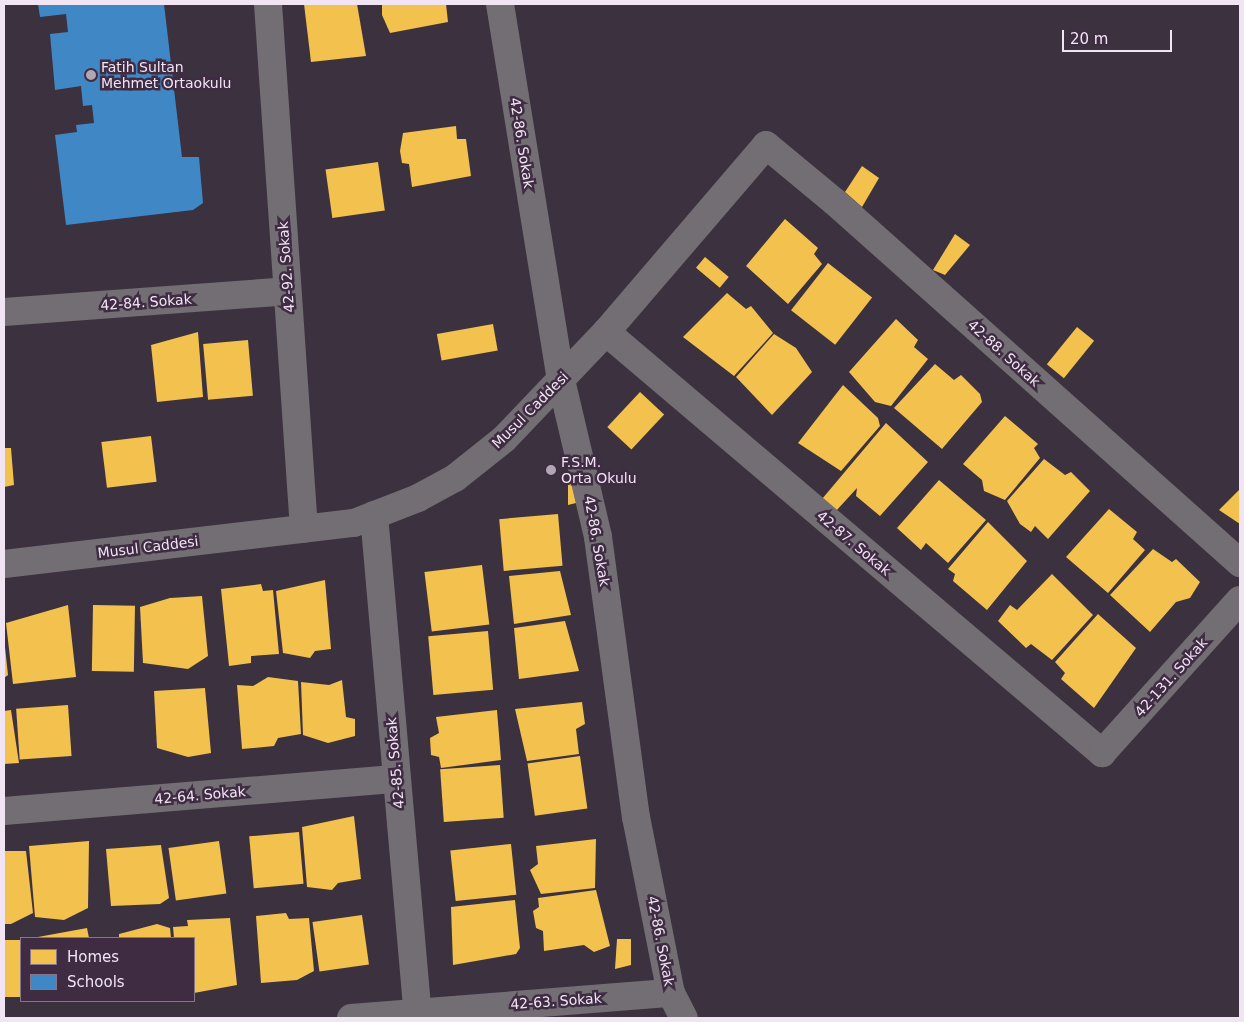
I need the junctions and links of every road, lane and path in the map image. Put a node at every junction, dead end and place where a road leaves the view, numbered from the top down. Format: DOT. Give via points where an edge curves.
graph roads {
  1 [pos="268,4"];
  2 [pos="500,4"];
  3 [pos="766,145"];
  4 [pos="287,292"];
  5 [pos="4,312"];
  6 [pos="606,332"];
  7 [pos="561,380"];
  8 [pos="374,515"];
  9 [pos="304,529"];
  10 [pos="1240,563"];
  11 [pos="4,564"];
  12 [pos="1240,600"];
  13 [pos="1102,753"];
  14 [pos="396,779"];
  15 [pos="4,811"];
  16 [pos="671,993"];
  17 [pos="417,1011"];
  18 [pos="351,1018"];
  19 [pos="684,1018"];
  1 -- 4 [label="street, 42-92. Sokak"];
  2 -- 7 [label="street, 42-86. Sokak"];
  3 -- 6 [label="street, Musul Caddesi"];
  3 -- 10 [label="street, 42-88. Sokak" via="842,208"];
  4 -- 5 [label="street, 42-84. Sokak"];
  4 -- 9 [label="street, 42-92. Sokak"];
  6 -- 7 [label="street, Musul Caddesi"];
  6 -- 13 [label="street, 42-87. Sokak"];
  7 -- 8 [label="street, Musul Caddesi" via="504,439 455,478 418,498"];
  7 -- 16 [label="street, 42-86. Sokak" via="598,537 636,817"];
  8 -- 9 [label="street, Musul Caddesi" via="354,523"];
  8 -- 14 [label="street, 42-85. Sokak"];
  9 -- 11 [label="street, Musul Caddesi"];
  12 -- 13 [label="street, 42-131. Sokak"];
  14 -- 15 [label="street, 42-64. Sokak"];
  14 -- 17 [label="street, 42-85. Sokak"];
  16 -- 17 [label="street, 42-63. Sokak"];
  16 -- 19 [label="street, 42-86. Sokak"];
  17 -- 18 [label="street, 42-63. Sokak"];
}
